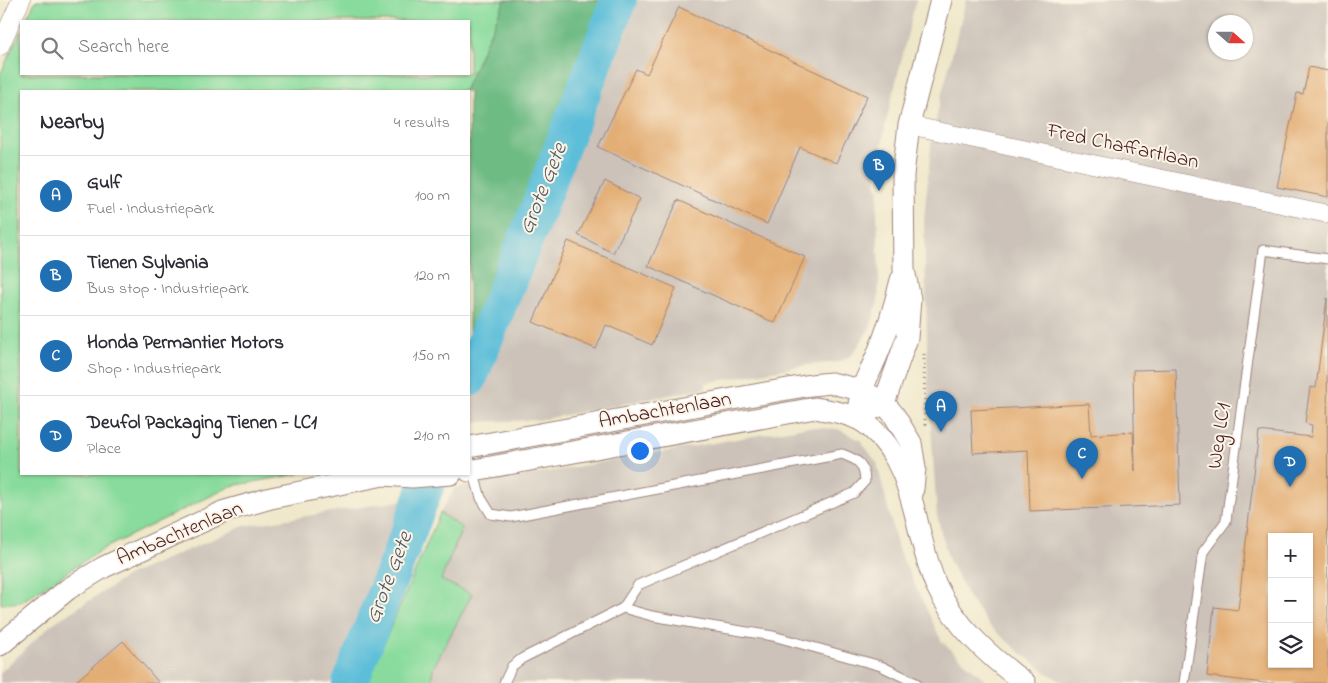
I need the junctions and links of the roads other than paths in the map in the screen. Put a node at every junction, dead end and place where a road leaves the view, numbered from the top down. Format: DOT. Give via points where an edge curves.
graph roads {
  1 [pos="21,0"];
  2 [pos="941,0"];
  3 [pos="0,46"];
  4 [pos="910,125"];
  5 [pos="1328,214"];
  6 [pos="1328,259"];
  7 [pos="904,270"];
  8 [pos="860,390"];
  9 [pos="884,403"];
  10 [pos="857,419"];
  11 [pos="470,447"];
  12 [pos="470,466"];
  13 [pos="386,475"];
  14 [pos="441,475"];
  15 [pos="913,499"];
  16 [pos="623,608"];
  17 [pos="2,638"];
  18 [pos="504,683"];
  19 [pos="916,683"];
  20 [pos="1025,683"];
  21 [pos="1184,683"];
  1 -- 3 [label="street"];
  2 -- 4 [label="street"];
  4 -- 5 [label="street, Fred Chaffartlaan"];
  4 -- 7 [label="street" via="903,175"];
  6 -- 21 [label="lane, Weg LC1" via="1263,250 1226,521 1203,552"];
  7 -- 8 [label="street" via="894,310"];
  7 -- 9 [label="street" via="910,299 908,338"];
  8 -- 9 [label="street, Ambachtenlaan"];
  8 -- 10 [label="street"];
  8 -- 11 [label="street, Ambachtenlaan" via="831,383 812,385"];
  9 -- 10 [label="street"];
  9 -- 15 [label="street" via="912,443 915,468"];
  10 -- 12 [label="street, Ambachtenlaan" via="815,408"];
  10 -- 15 [label="street" via="869,426 888,447 903,472"];
  12 -- 16 [label="lane" via="481,498 491,514 510,517 842,454 856,460 865,469 865,481 854,494 638,585"];
  13 -- 14 [label="street, Ambachtenlaan" via="412,478"];
  13 -- 17 [label="street, Ambachtenlaan" via="271,498 225,511 104,567 68,589"];
  15 -- 20 [label="street" via="921,543 946,604 976,641"];
  16 -- 18 [label="lane" via="523,658 512,666"];
  16 -- 19 [label="lane" via="780,638 881,666"];
}
